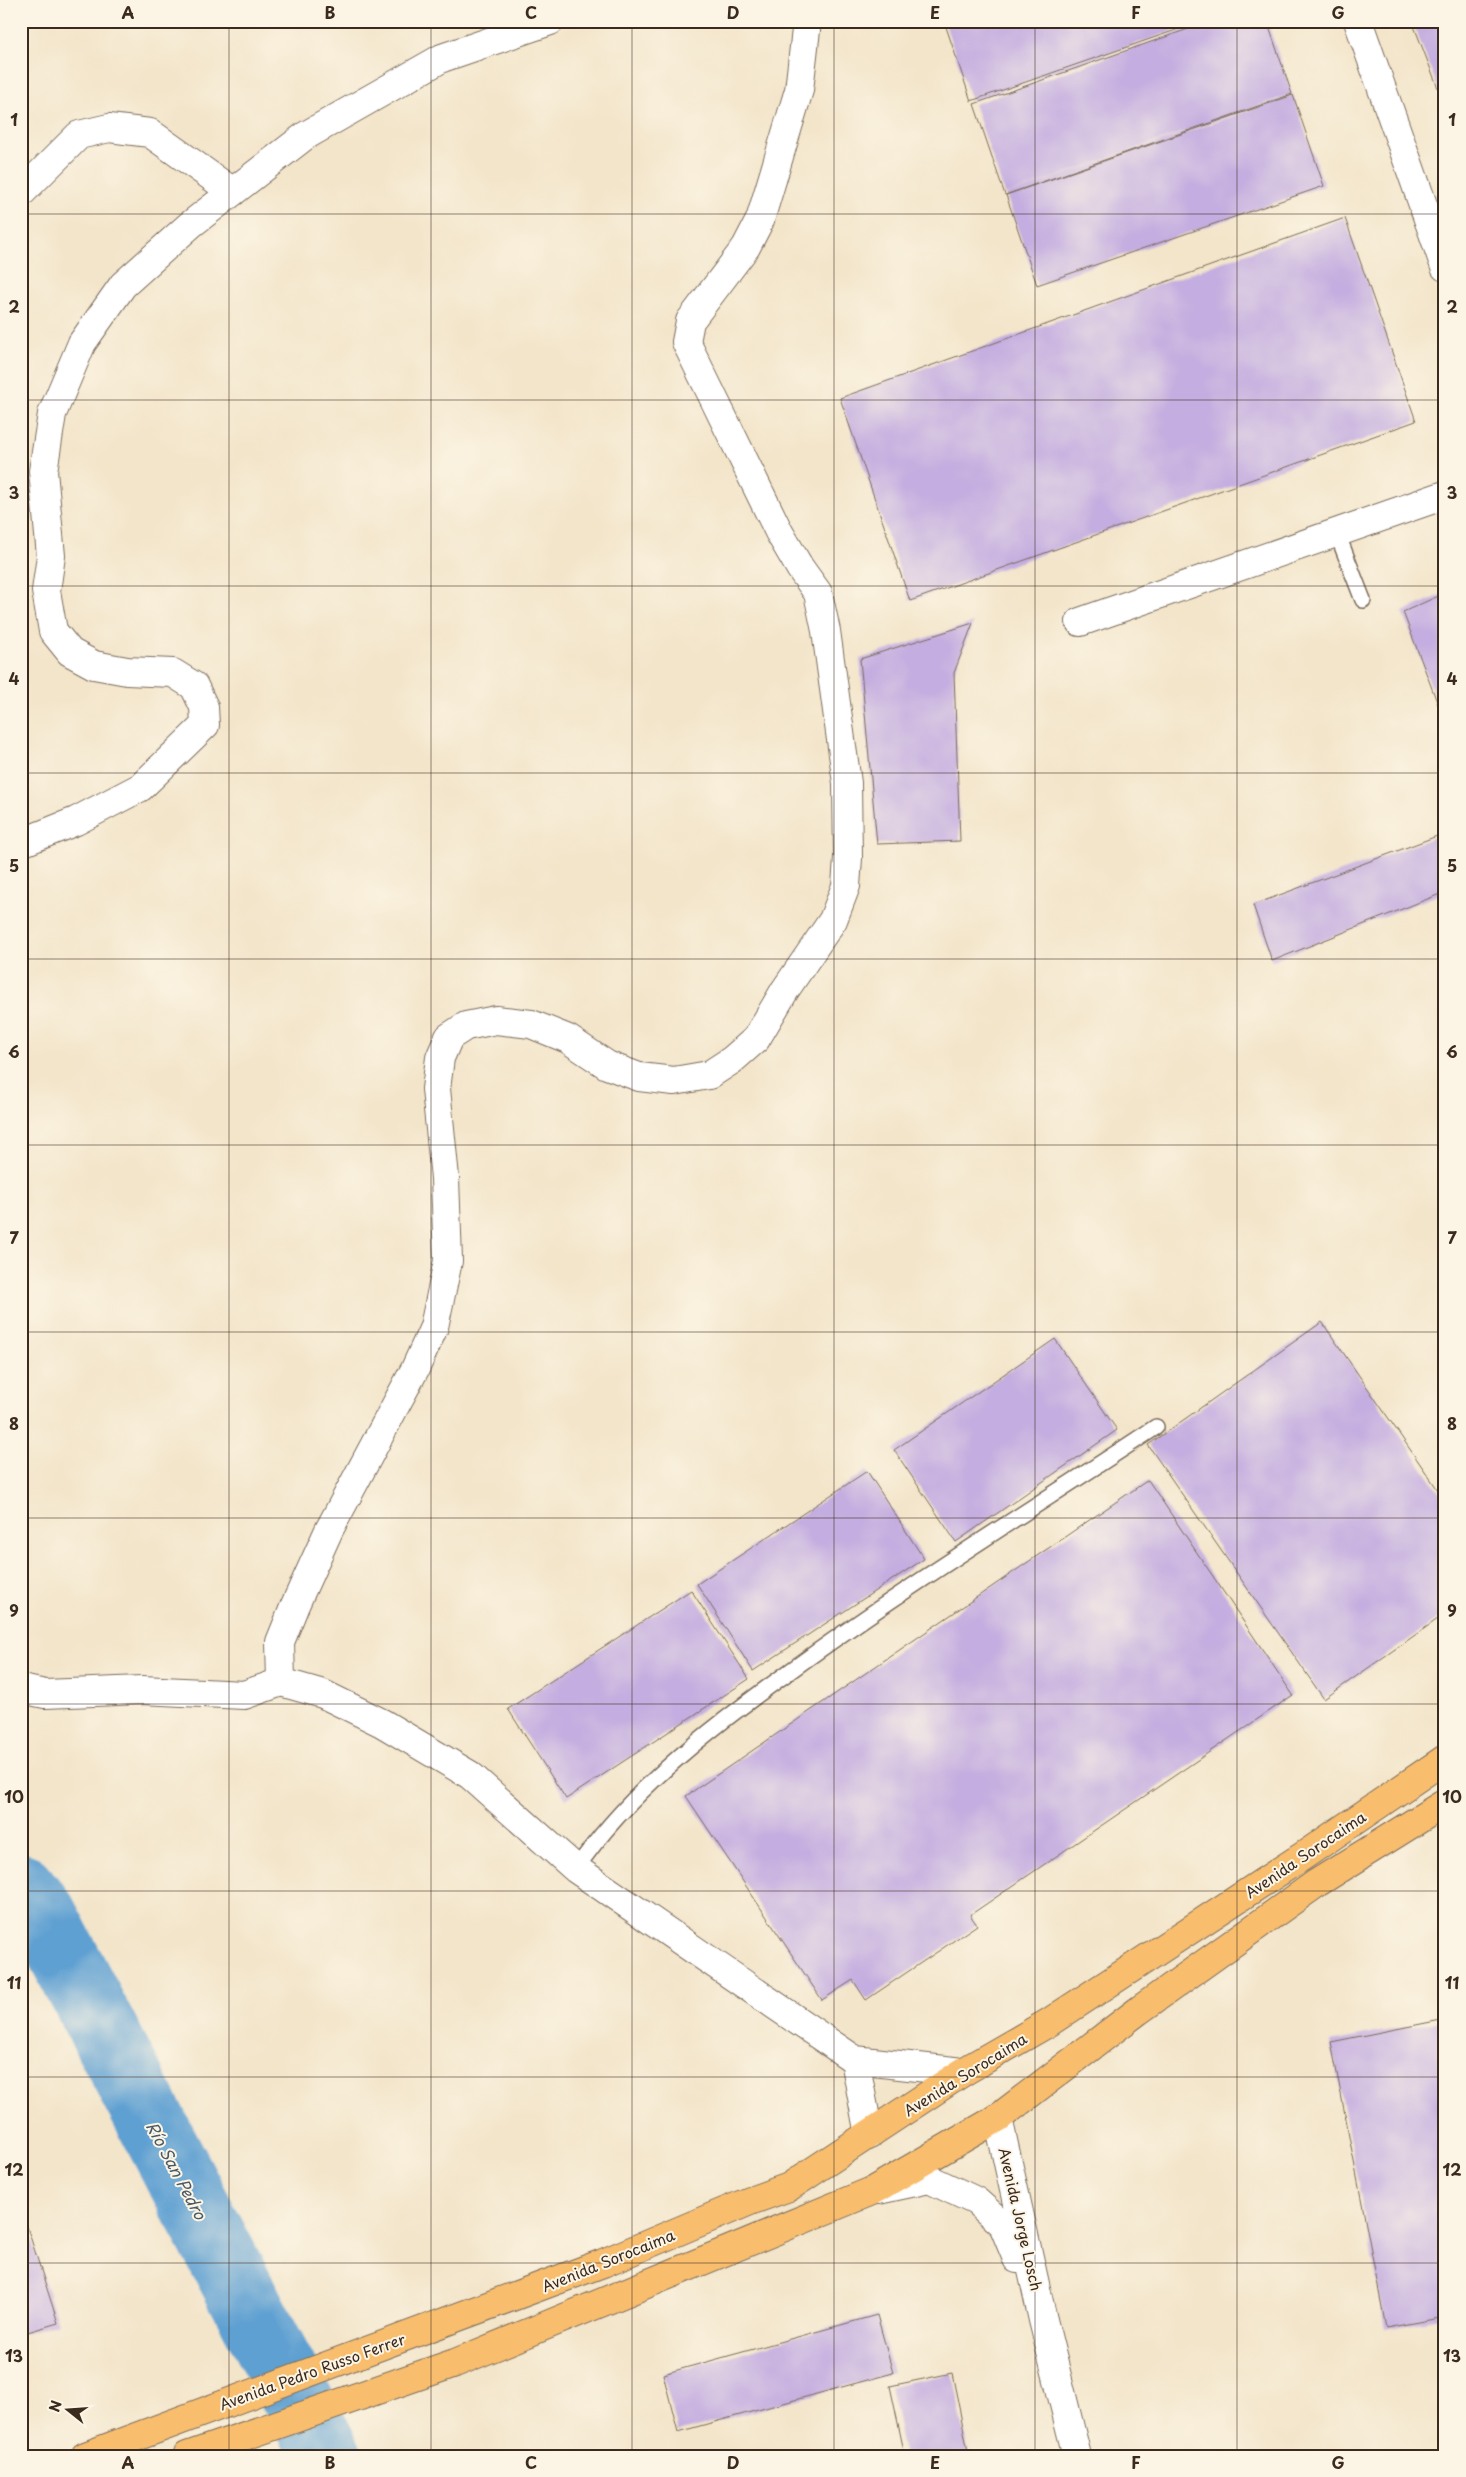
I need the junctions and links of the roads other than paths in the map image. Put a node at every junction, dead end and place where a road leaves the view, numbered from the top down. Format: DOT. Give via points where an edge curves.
graph roads {
  1 [pos="550,21"];
  2 [pos="807,21"];
  3 [pos="1358,21"];
  4 [pos="233,192"];
  5 [pos="21,193"];
  6 [pos="1445,267"];
  7 [pos="1445,495"];
  8 [pos="1337,533"];
  9 [pos="1363,600"];
  10 [pos="1080,622"];
  11 [pos="21,843"];
  12 [pos="1156,1427"];
  13 [pos="281,1682"];
  14 [pos="21,1689"];
  15 [pos="1445,1759"];
  16 [pos="1445,1803"];
  17 [pos="576,1869"];
  18 [pos="855,2060"];
  19 [pos="963,2072"];
  20 [pos="998,2118"];
  21 [pos="869,2135"];
  22 [pos="872,2191"];
  23 [pos="1043,2320"];
  24 [pos="451,2321"];
  25 [pos="84,2456"];
  26 [pos="188,2456"];
  27 [pos="1077,2456"];
  1 -- 4 [label="street" via="442,58 305,136"];
  2 -- 13 [label="street" via="799,90 760,220 746,247 690,321 686,342 779,532 818,593 847,783 846,886 833,920 756,1039 709,1075 674,1081 639,1078 607,1065 568,1039 531,1024 496,1020 466,1026 450,1037 440,1058 436,1090 445,1178 448,1261 434,1327 329,1530 295,1605 280,1642"];
  3 -- 6 [label="street"];
  4 -- 5 [label="street" via="150,133 109,128 79,135"];
  4 -- 11 [label="street" via="190,225 123,285 82,344 52,414 43,471 51,556 46,591 53,631 70,652 94,665 127,671 173,673 194,686 204,707 205,726 141,787 76,821"];
  7 -- 8 [label="street"];
  8 -- 9 [label="lane"];
  8 -- 10 [label="street"];
  12 -- 17 [label="lane" via="860,1621 718,1723 597,1838"];
  13 -- 14 [label="street" via="244,1695 142,1690 45,1694"];
  13 -- 17 [label="street" via="323,1694 382,1723 470,1774"];
  15 -- 19 [label="main road, Avenida Sorocaima" via="1048,2023"];
  16 -- 20 [label="main road, Avenida Sorocaima" via="1317,1883 1138,2011"];
  17 -- 18 [label="street"];
  18 -- 19 [label="street"];
  18 -- 21 [label="street"];
  19 -- 21 [label="main road, Avenida Sorocaima"];
  20 -- 22 [label="main road, Avenida Sorocaima"];
  20 -- 23 [label="street, Avenida Jorge Losch"];
  21 -- 24 [label="main road, Avenida Sorocaima" via="789,2188 750,2200 603,2263"];
  22 -- 23 [label="street, Avenida Jorge Losch" via="929,2179 976,2201 1003,2225"];
  22 -- 26 [label="main road, Avenida Sorocaima" via="455,2363"];
  23 -- 27 [label="street, Avenida Jorge Losch"];
  24 -- 25 [label="main road, Avenida Pedro Russo Ferrer"];
}
